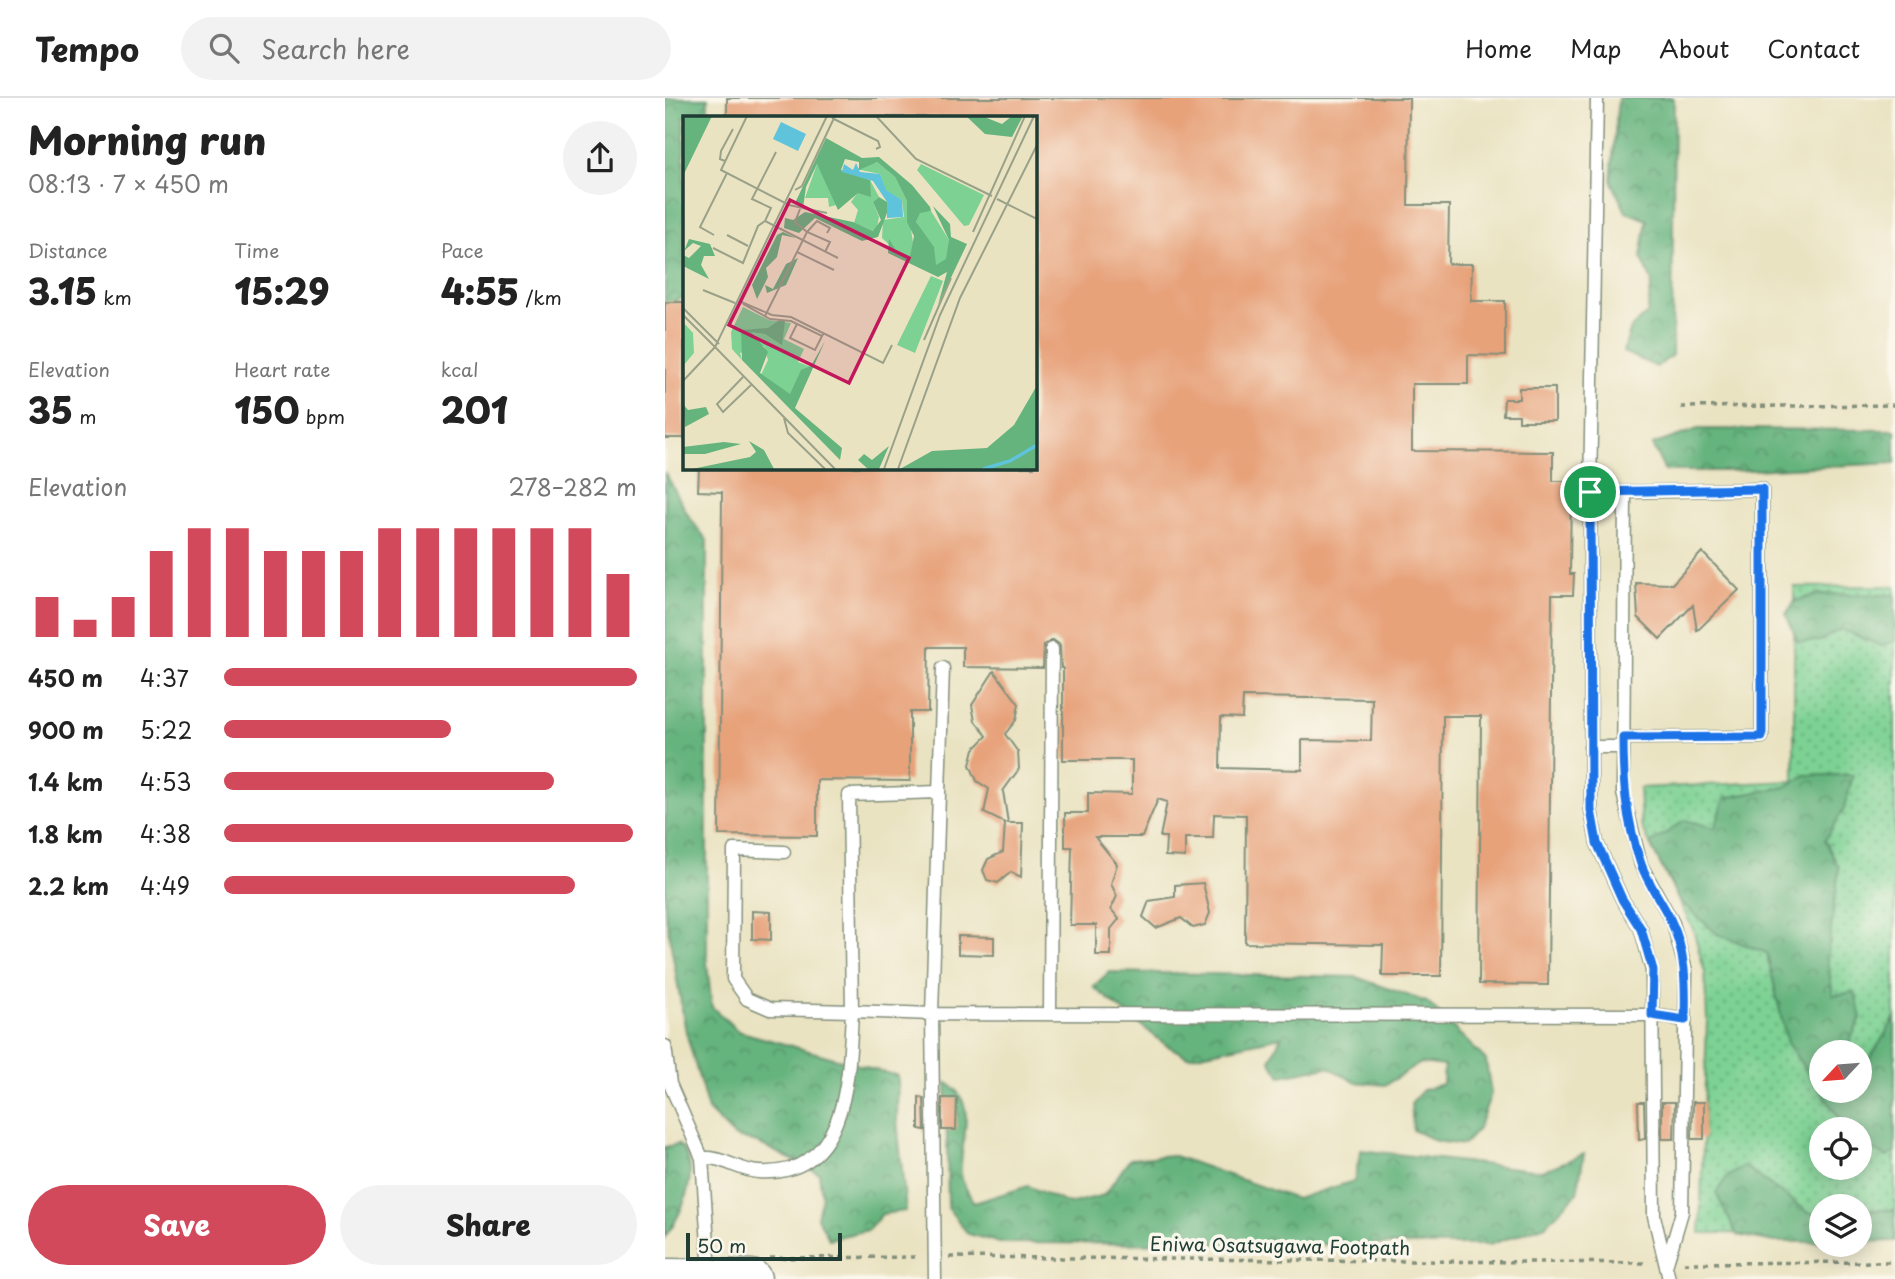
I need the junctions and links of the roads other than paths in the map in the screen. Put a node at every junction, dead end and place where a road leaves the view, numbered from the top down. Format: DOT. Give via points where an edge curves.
graph roads {
  1 [pos="1597,98"];
  2 [pos="1590,492"];
  3 [pos="1625,492"];
  4 [pos="1052,649"];
  5 [pos="943,668"];
  6 [pos="1623,742"];
  7 [pos="1590,747"];
  8 [pos="939,792"];
  9 [pos="785,852"];
  10 [pos="852,1011"];
  11 [pos="932,1014"];
  12 [pos="1050,1014"];
  13 [pos="1652,1015"];
  14 [pos="1685,1020"];
  15 [pos="665,1046"];
  16 [pos="669,1095"];
  17 [pos="702,1158"];
  18 [pos="1667,1263"];
  19 [pos="757,1268"];
  20 [pos="665,1279"];
  21 [pos="705,1279"];
  22 [pos="935,1279"];
  23 [pos="1669,1279"];
  1 -- 2 [label="lane"];
  2 -- 3 [label="lane"];
  2 -- 7 [label="lane"];
  3 -- 6 [label="lane"];
  3 -- 6 [label="lane" via="1762,489 1762,737"];
  4 -- 12 [label="lane"];
  5 -- 8 [label="lane"];
  6 -- 7 [label="lane"];
  6 -- 14 [label="lane" via="1623,793 1635,845 1672,923 1686,971"];
  7 -- 13 [label="lane" via="1591,810 1597,843 1641,929 1653,970"];
  8 -- 10 [label="lane" via="849,795"];
  8 -- 11 [label="lane"];
  9 -- 10 [label="lane" via="734,850 733,979 747,999 770,1009"];
  10 -- 11 [label="lane"];
  10 -- 17 [label="lane" via="847,1093 839,1121 822,1146 783,1171 757,1172 713,1157"];
  11 -- 12 [label="lane"];
  11 -- 22 [label="lane"];
  12 -- 13 [label="lane"];
  13 -- 14 [label="lane"];
  13 -- 18 [label="lane" via="1654,1216"];
  14 -- 18 [label="lane" via="1682,1212"];
  15 -- 16 [label="lane"];
  16 -- 17 [label="lane"];
  17 -- 21 [label="lane" via="709,1258"];
  18 -- 23 [label="lane"];
  19 -- 21 [label="highway"];
  20 -- 21 [label="highway"];
}
